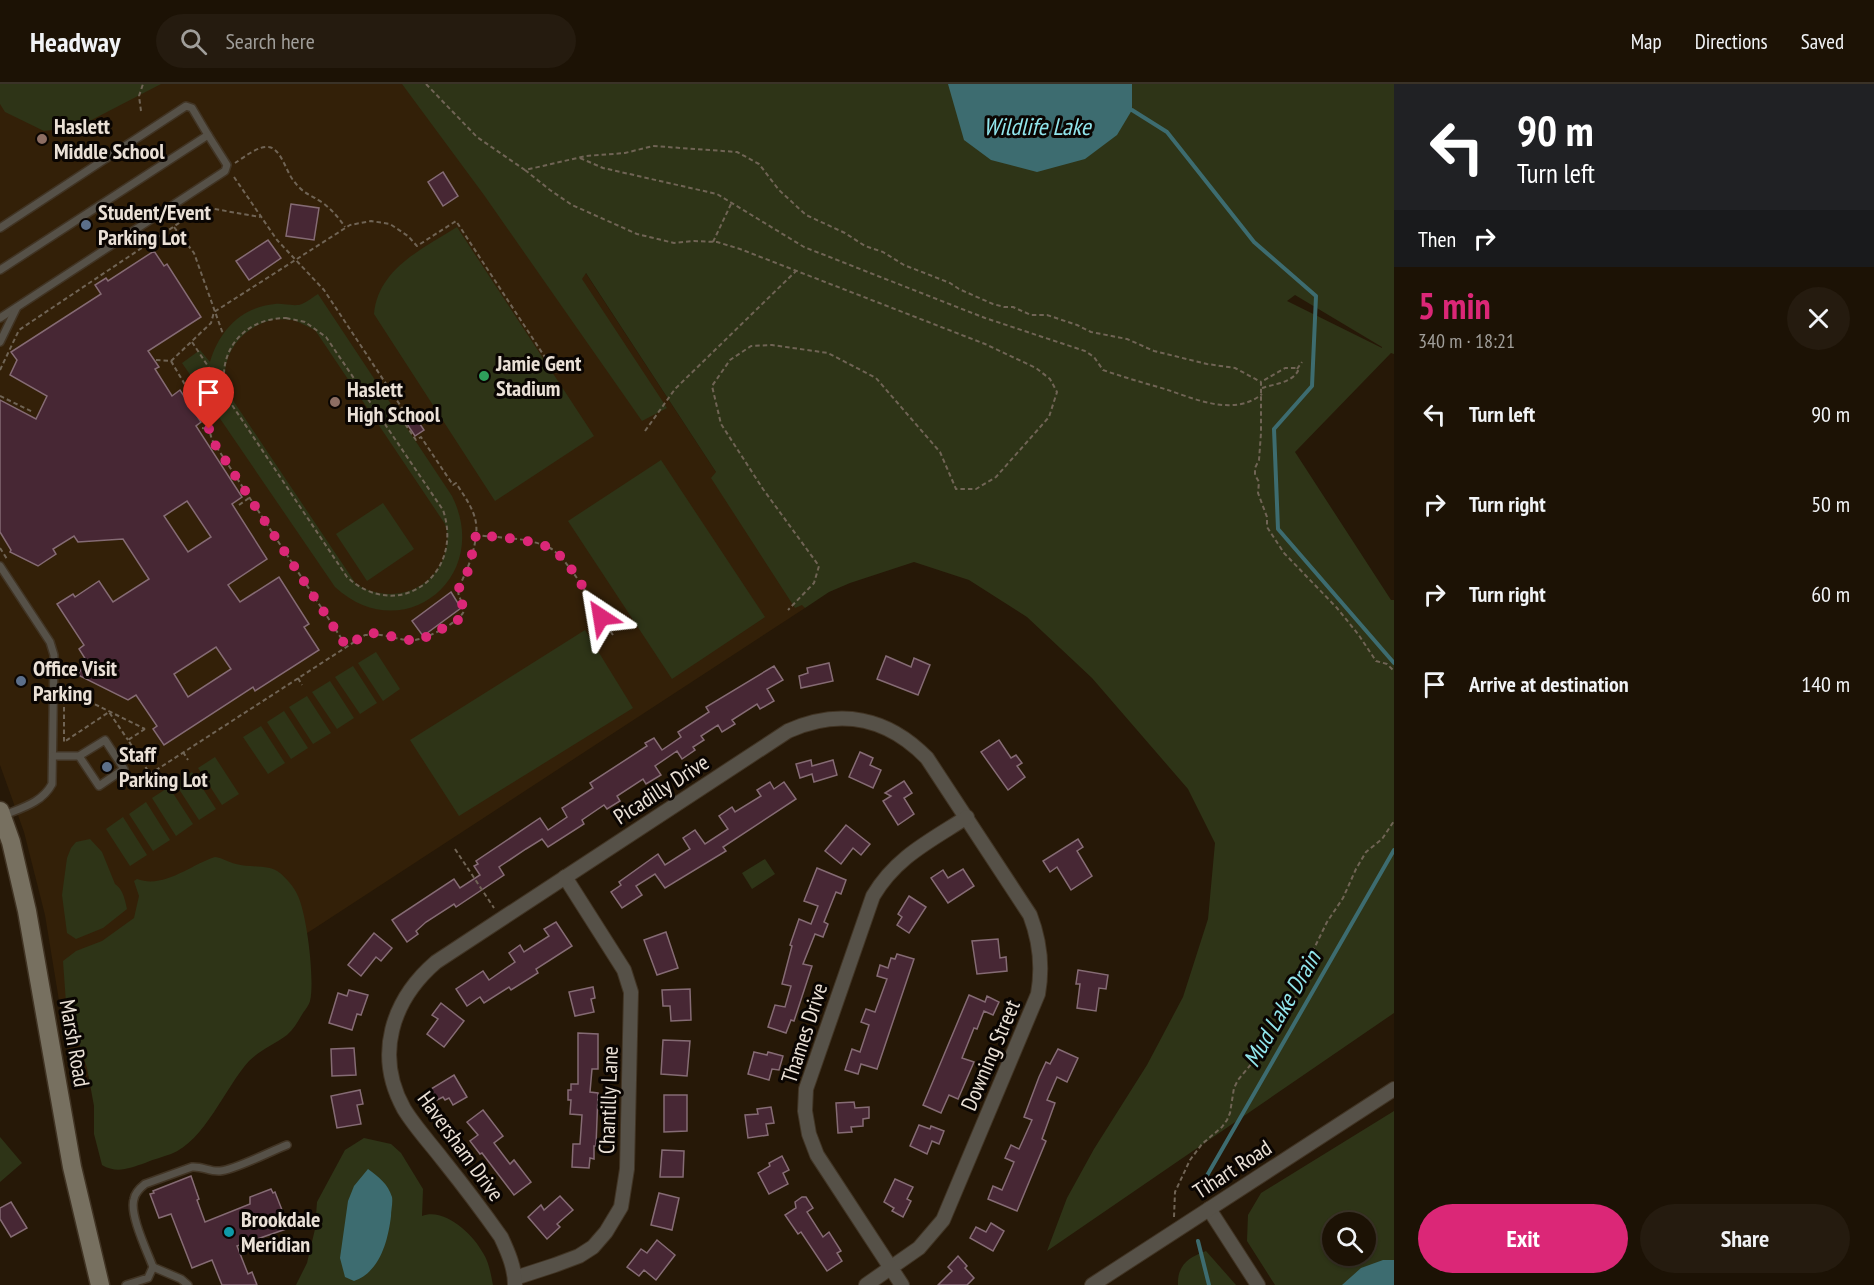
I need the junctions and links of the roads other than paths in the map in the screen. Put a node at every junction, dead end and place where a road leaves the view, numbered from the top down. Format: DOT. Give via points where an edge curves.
graph roads {
  1 [pos="208,135"];
  2 [pos="0,228"];
  3 [pos="0,270"];
  4 [pos="17,307"];
  5 [pos="0,318"];
  6 [pos="0,342"];
  7 [pos="0,566"];
  8 [pos="53,756"];
  9 [pos="80,756"];
  10 [pos="1,815"];
  11 [pos="967,818"];
  12 [pos="565,877"];
  13 [pos="392,1027"];
  14 [pos="1394,1089"];
  15 [pos="287,1145"];
  16 [pos="1209,1209"];
  17 [pos="153,1267"];
  18 [pos="891,1269"];
  19 [pos="515,1281"];
  20 [pos="145,1282"];
  21 [pos="100,1285"];
  22 [pos="126,1285"];
  23 [pos="188,1285"];
  24 [pos="866,1285"];
  25 [pos="902,1285"];
  26 [pos="1092,1285"];
  27 [pos="1258,1285"];
  1 -- 2 [label="lane" via="192,108 186,106"];
  1 -- 3 [label="lane"];
  1 -- 4 [label="lane" via="227,167"];
  4 -- 5 [label="lane"];
  4 -- 6 [label="lane"];
  7 -- 8 [label="lane" via="53,648"];
  8 -- 9 [label="lane"];
  8 -- 10 [label="lane" via="48,793"];
  9 -- 9 [label="lane" via="99,786 124,769 105,740"];
  10 -- 21 [label="main road, Marsh Road" via="27,911 72,1167"];
  11 -- 12 [label="street, Picadilly Drive" via="927,758 906,738 866,721 826,719 788,731"];
  11 -- 18 [label="street, Downing Street" via="1030,915 1040,953 1039,987 943,1220 919,1248"];
  11 -- 18 [label="street, Thames Drive" via="908,855 887,874 873,896 806,1089 806,1123 818,1155"];
  12 -- 13 [label="street, Picadilly Drive" via="426,970 402,1002"];
  12 -- 19 [label="street, Chantilly Lane" via="624,970 630,992 627,1169 621,1207 593,1247"];
  13 -- 19 [label="street, Haversham Drive" via="391,1068 402,1103 501,1237"];
  14 -- 16 [label="street, Tihart Road"];
  15 -- 17 [label="lane" via="226,1170 192,1167 140,1188 134,1199 134,1212"];
  16 -- 26 [label="street, Tihart Road"];
  16 -- 27 [label="street"];
  17 -- 20 [label="lane"];
  17 -- 23 [label="lane"];
  18 -- 24 [label="street, Downing Street"];
  18 -- 25 [label="street, Thames Drive"];
  20 -- 22 [label="lane"];
}
